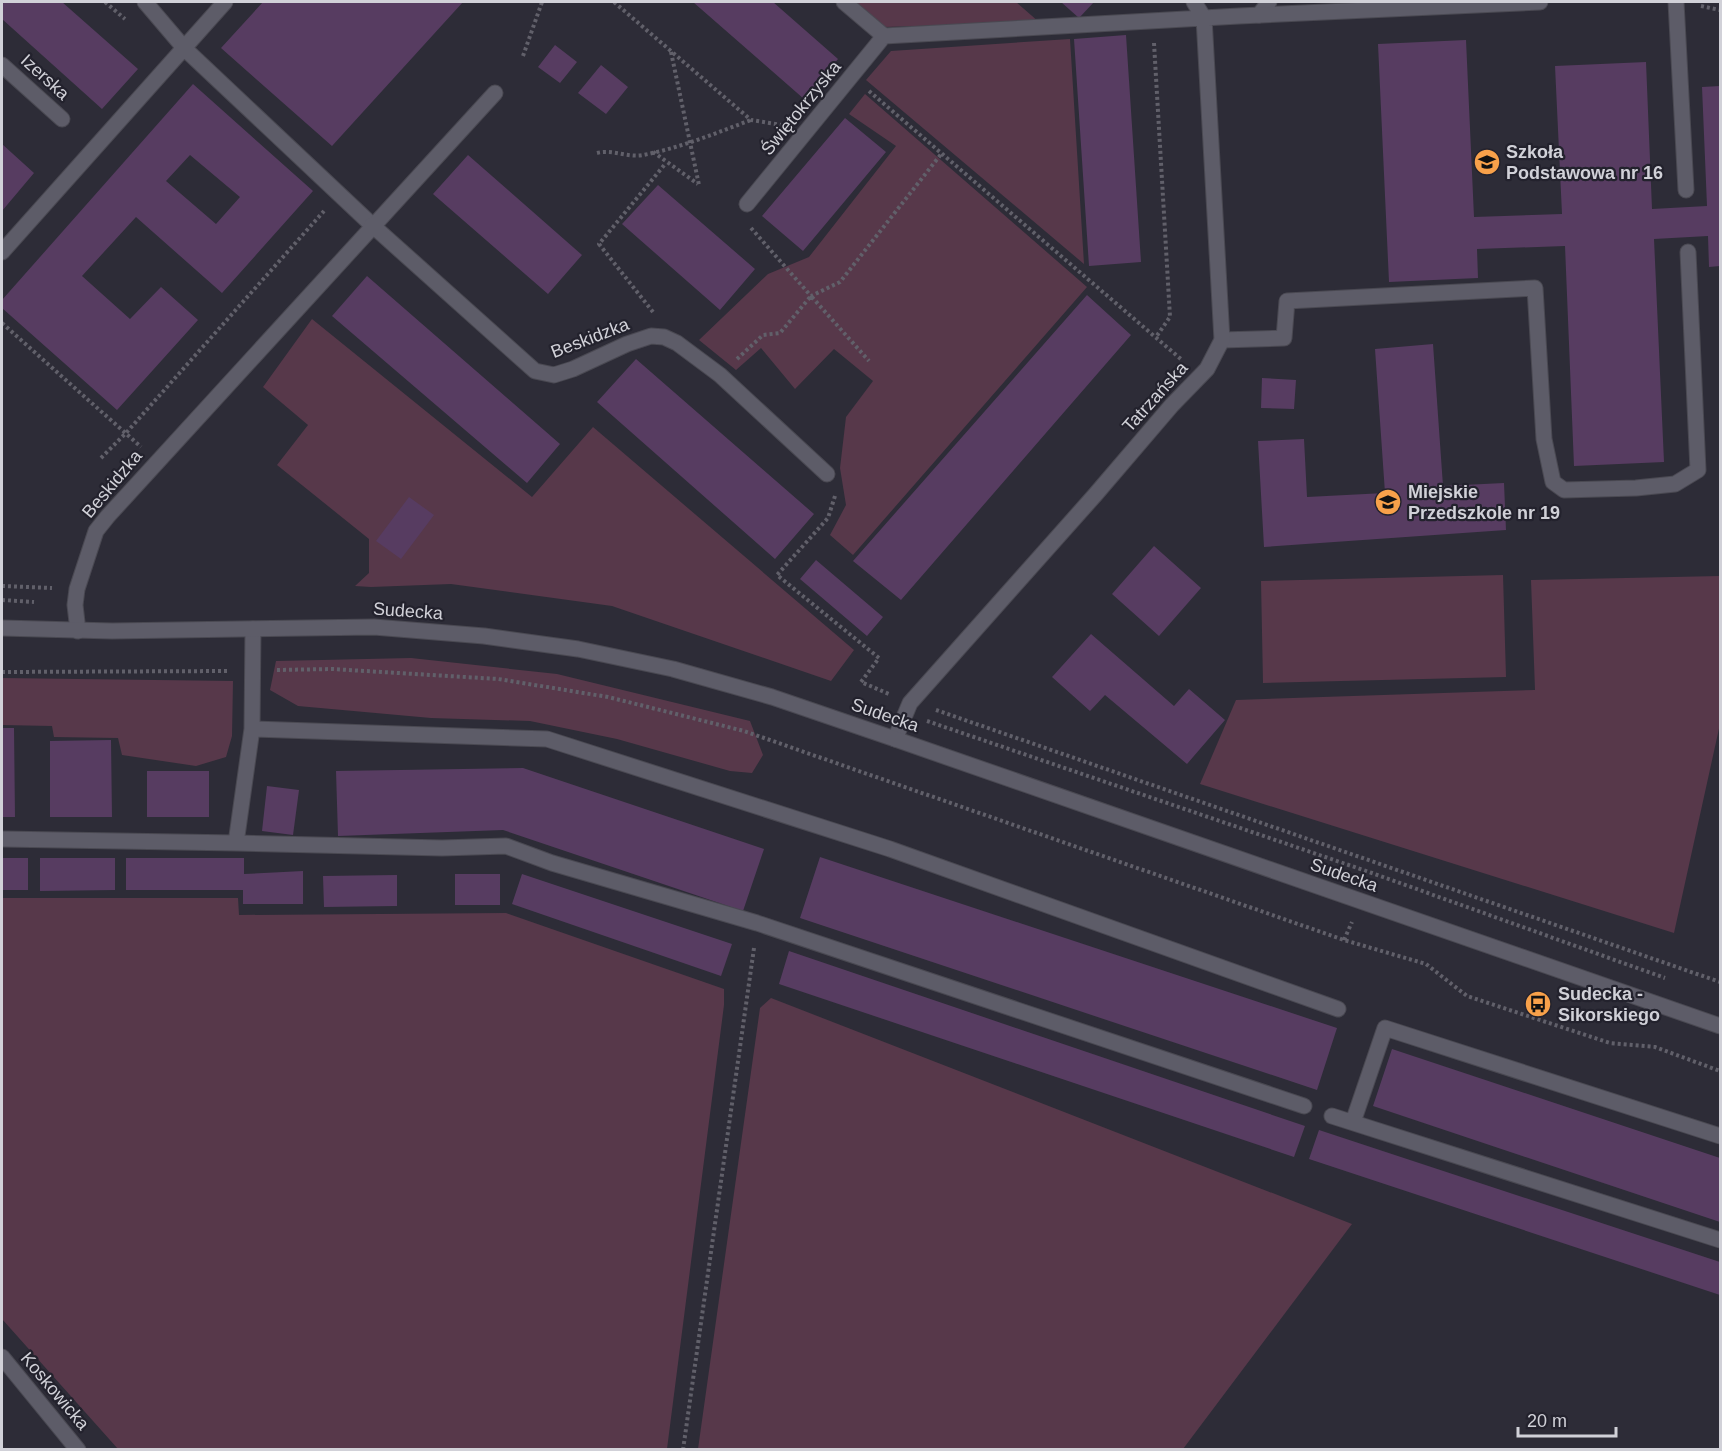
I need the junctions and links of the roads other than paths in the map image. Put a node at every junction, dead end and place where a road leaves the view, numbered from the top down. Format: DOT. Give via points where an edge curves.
graph roads {
  1 [pos="145,2"];
  2 [pos="225,2"];
  3 [pos="844,2"];
  4 [pos="1194,2"];
  5 [pos="1269,2"];
  6 [pos="1540,2"];
  7 [pos="1676,2"];
  8 [pos="1259,15"];
  9 [pos="1204,18"];
  10 [pos="884,36"];
  11 [pos="185,49"];
  12 [pos="2,65"];
  13 [pos="495,93"];
  14 [pos="62,119"];
  15 [pos="1686,190"];
  16 [pos="747,204"];
  17 [pos="372,225"];
  18 [pos="2,252"];
  19 [pos="1688,252"];
  20 [pos="1222,340"];
  21 [pos="827,474"];
  22 [pos="2,628"];
  23 [pos="254,629"];
  24 [pos="78,631"];
  25 [pos="252,729"];
  26 [pos="895,739"];
  27 [pos="2,839"];
  28 [pos="236,843"];
  29 [pos="1338,1009"];
  30 [pos="1720,1026"];
  31 [pos="1304,1106"];
  32 [pos="1332,1116"];
  33 [pos="1353,1122"];
  34 [pos="1720,1136"];
  35 [pos="1720,1240"];
  36 [pos="2,1358"];
  37 [pos="78,1449"];
  1 -- 11 [label="street"];
  2 -- 11 [label="street"];
  3 -- 10 [label="street"];
  4 -- 9 [label="street"];
  5 -- 8 [label="street"];
  6 -- 8 [label="street"];
  7 -- 15 [label="street"];
  8 -- 9 [label="street"];
  9 -- 10 [label="street"];
  9 -- 20 [label="street"];
  10 -- 16 [label="street, Świętokrzyska"];
  11 -- 17 [label="street"];
  11 -- 18 [label="street"];
  12 -- 14 [label="street, Izerska"];
  13 -- 17 [label="street, Beskidzka"];
  17 -- 21 [label="street, Beskidzka" via="535,371 554,375 627,344 651,336 664,337 720,375"];
  17 -- 24 [label="street, Beskidzka" via="96,531 77,589"];
  19 -- 20 [label="street" via="1698,470 1675,484 1564,490 1553,482 1544,439 1535,288 1287,301 1284,338"];
  20 -- 26 [label="street, Tatrzańska" via="1207,369 910,703"];
  22 -- 24 [label="street, Sudecka"];
  23 -- 24 [label="street, Sudecka"];
  23 -- 25 [label="street"];
  23 -- 26 [label="street, Sudecka" via="374,627 578,649 695,675"];
  25 -- 28 [label="street"];
  25 -- 29 [label="street" via="547,739 890,849"];
  26 -- 30 [label="street, Sudecka"];
  27 -- 28 [label="street"];
  28 -- 31 [label="street" via="506,846 757,923"];
  32 -- 33 [label="street"];
  33 -- 34 [label="street" via="1385,1028"];
  33 -- 35 [label="street"];
  36 -- 37 [label="street, Koskowicka"];
}
